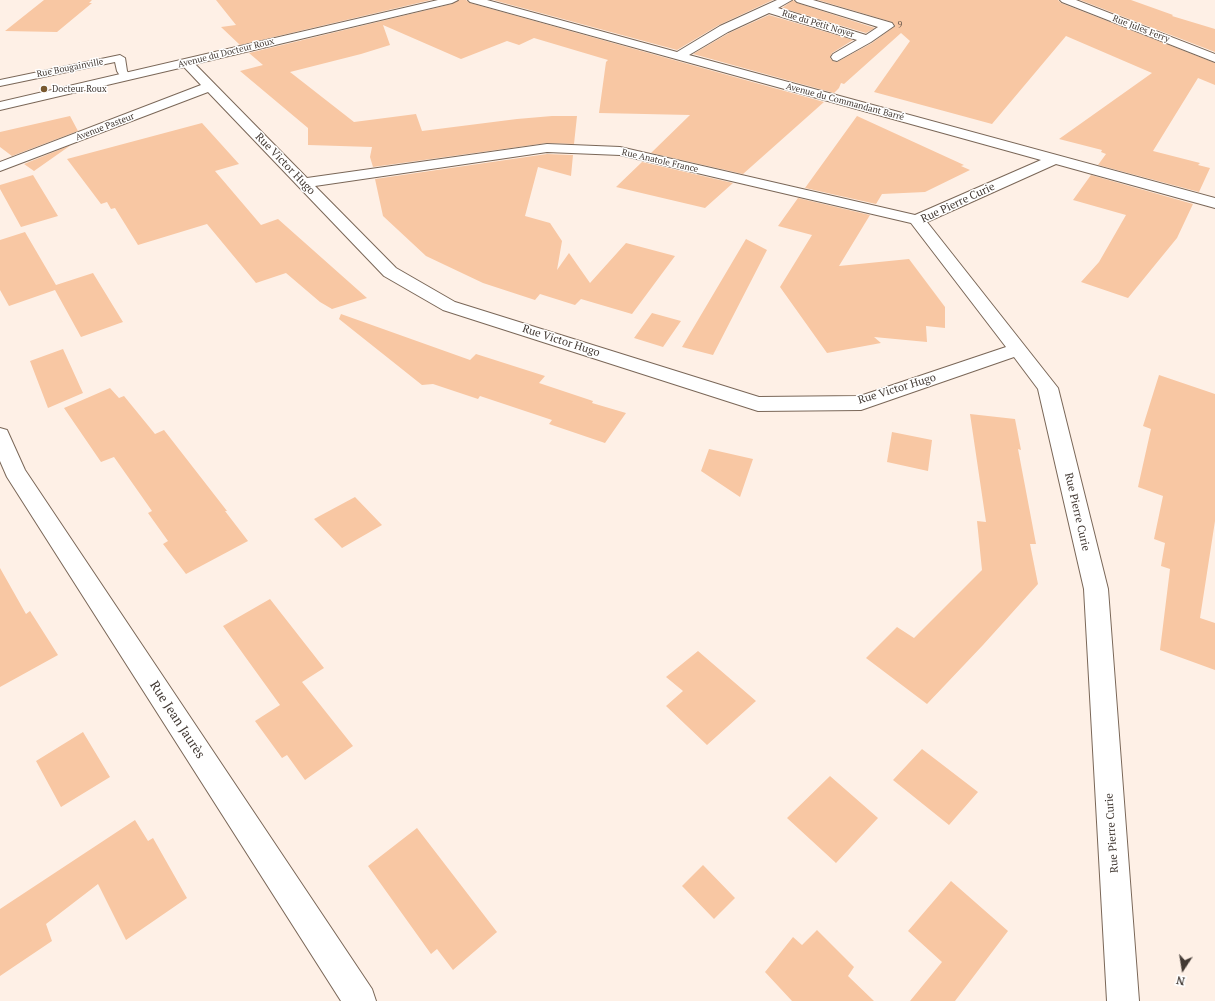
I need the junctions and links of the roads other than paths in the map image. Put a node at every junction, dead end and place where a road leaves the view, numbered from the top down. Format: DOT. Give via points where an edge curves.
graph roads {
  1 [pos="452,0"];
  2 [pos="474,0"];
  3 [pos="786,0"];
  4 [pos="801,0"];
  5 [pos="838,0"];
  6 [pos="1066,0"];
  7 [pos="825,7"];
  8 [pos="768,9"];
  9 [pos="867,39"];
  10 [pos="679,56"];
  11 [pos="837,57"];
  12 [pos="1215,58"];
  13 [pos="186,63"];
  14 [pos="126,77"];
  15 [pos="0,83"];
  16 [pos="210,87"];
  17 [pos="0,106"];
  18 [pos="1055,159"];
  19 [pos="0,167"];
  20 [pos="304,183"];
  21 [pos="1215,203"];
  22 [pos="917,220"];
  23 [pos="1018,349"];
  24 [pos="0,435"];
  25 [pos="360,1001"];
  26 [pos="1123,1001"];
  1 -- 13 [label="street, Avenue du Docteur Roux"];
  2 -- 10 [label="street, Avenue du Commandant Barré"];
  3 -- 8 [label="street, Rue du Petit Noyer"];
  4 -- 7 [label="street, Rue du Petit Noyer"];
  5 -- 7 [label="street, Rue du Petit Noyer"];
  6 -- 12 [label="street, Rue Jules Ferry"];
  7 -- 9 [label="street, Rue du Petit Noyer" via="888,26"];
  8 -- 9 [label="street, Rue du Petit Noyer"];
  8 -- 10 [label="street, Rue du Petit Noyer" via="724,29"];
  9 -- 11 [label="street, Rue du Petit Noyer"];
  10 -- 18 [label="street, Avenue du Commandant Barré"];
  13 -- 14 [label="street, Avenue du Docteur Roux"];
  13 -- 16 [label="street, Rue Victor Hugo"];
  14 -- 15 [label="lane, Rue Bougainville" via="122,71 120,58"];
  14 -- 17 [label="street, Avenue du Docteur Roux"];
  16 -- 19 [label="street, Avenue Pasteur"];
  16 -- 20 [label="street, Rue Victor Hugo"];
  18 -- 21 [label="street, Avenue du Commandant Barré"];
  18 -- 22 [label="street, Rue Pierre Curie"];
  20 -- 22 [label="street, Rue Anatole France" via="547,148 620,151"];
  20 -- 23 [label="street, Rue Victor Hugo" via="390,272 449,306 758,404 861,403"];
  22 -- 23 [label="street, Rue Pierre Curie"];
  23 -- 26 [label="street, Rue Pierre Curie" via="1048,388 1096,589"];
  24 -- 25 [label="street, Rue Jean Jaurès" via="15,472"];
}
